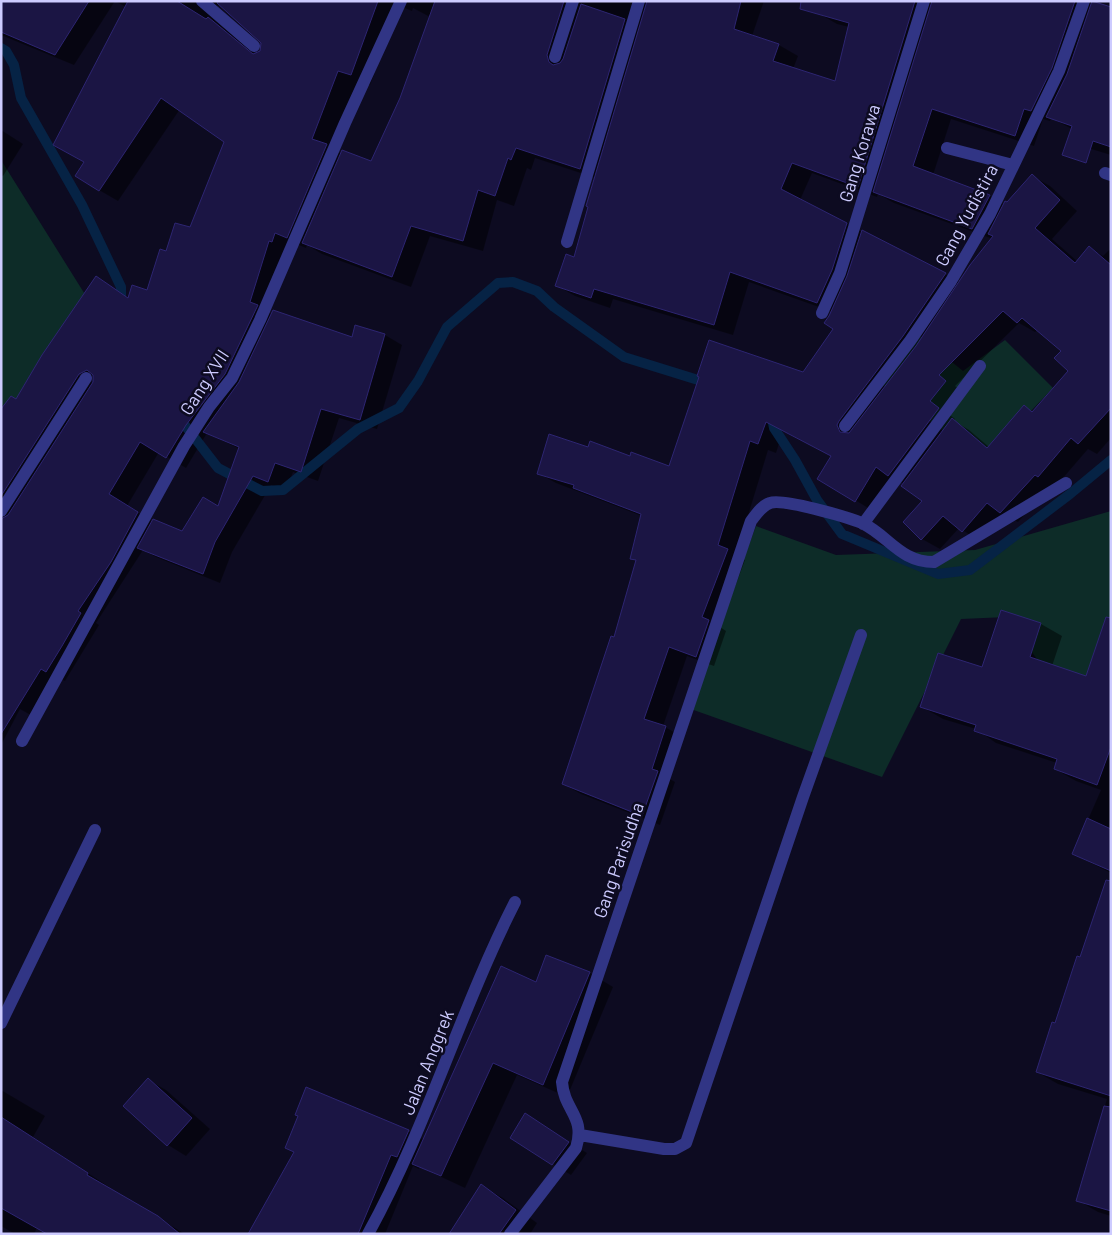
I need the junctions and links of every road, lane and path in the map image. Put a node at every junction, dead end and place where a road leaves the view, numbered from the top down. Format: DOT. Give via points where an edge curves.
graph roads {
  1 [pos="202,1"];
  2 [pos="401,1"];
  3 [pos="573,1"];
  4 [pos="639,1"];
  5 [pos="924,1"];
  6 [pos="1084,1"];
  7 [pos="254,46"];
  8 [pos="555,56"];
  9 [pos="947,148"];
  10 [pos="1013,165"];
  11 [pos="567,242"];
  12 [pos="822,313"];
  13 [pos="980,366"];
  14 [pos="86,378"];
  15 [pos="845,426"];
  16 [pos="1066,483"];
  17 [pos="1,511"];
  18 [pos="862,524"];
  19 [pos="861,635"];
  20 [pos="22,741"];
  21 [pos="94,830"];
  22 [pos="515,902"];
  23 [pos="1,1023"];
  24 [pos="580,1135"];
  25 [pos="368,1234"];
  26 [pos="510,1234"];
  1 -- 7 [label="street"];
  2 -- 20 [label="street, Gang XVII" via="232,378 184,446"];
  3 -- 8 [label="street"];
  4 -- 11 [label="street"];
  5 -- 12 [label="street, Gang Korawa" via="840,272"];
  6 -- 10 [label="street, Gang Yudistira" via="1059,70"];
  9 -- 10 [label="street"];
  10 -- 15 [label="street, Gang Yudistira" via="990,214 951,281"];
  13 -- 18 [label="street"];
  14 -- 17 [label="street"];
  16 -- 18 [label="street" via="934,562 920,562 906,556"];
  18 -- 24 [label="street, Gang Parisudha" via="787,502 771,502 751,522 562,1082 563,1097 580,1126"];
  19 -- 24 [label="street" via="686,1143 675,1149 664,1149"];
  21 -- 23 [label="street"];
  22 -- 25 [label="street, Jalan Anggrek" via="393,1188"];
  24 -- 26 [label="street" via="576,1148"];
}
